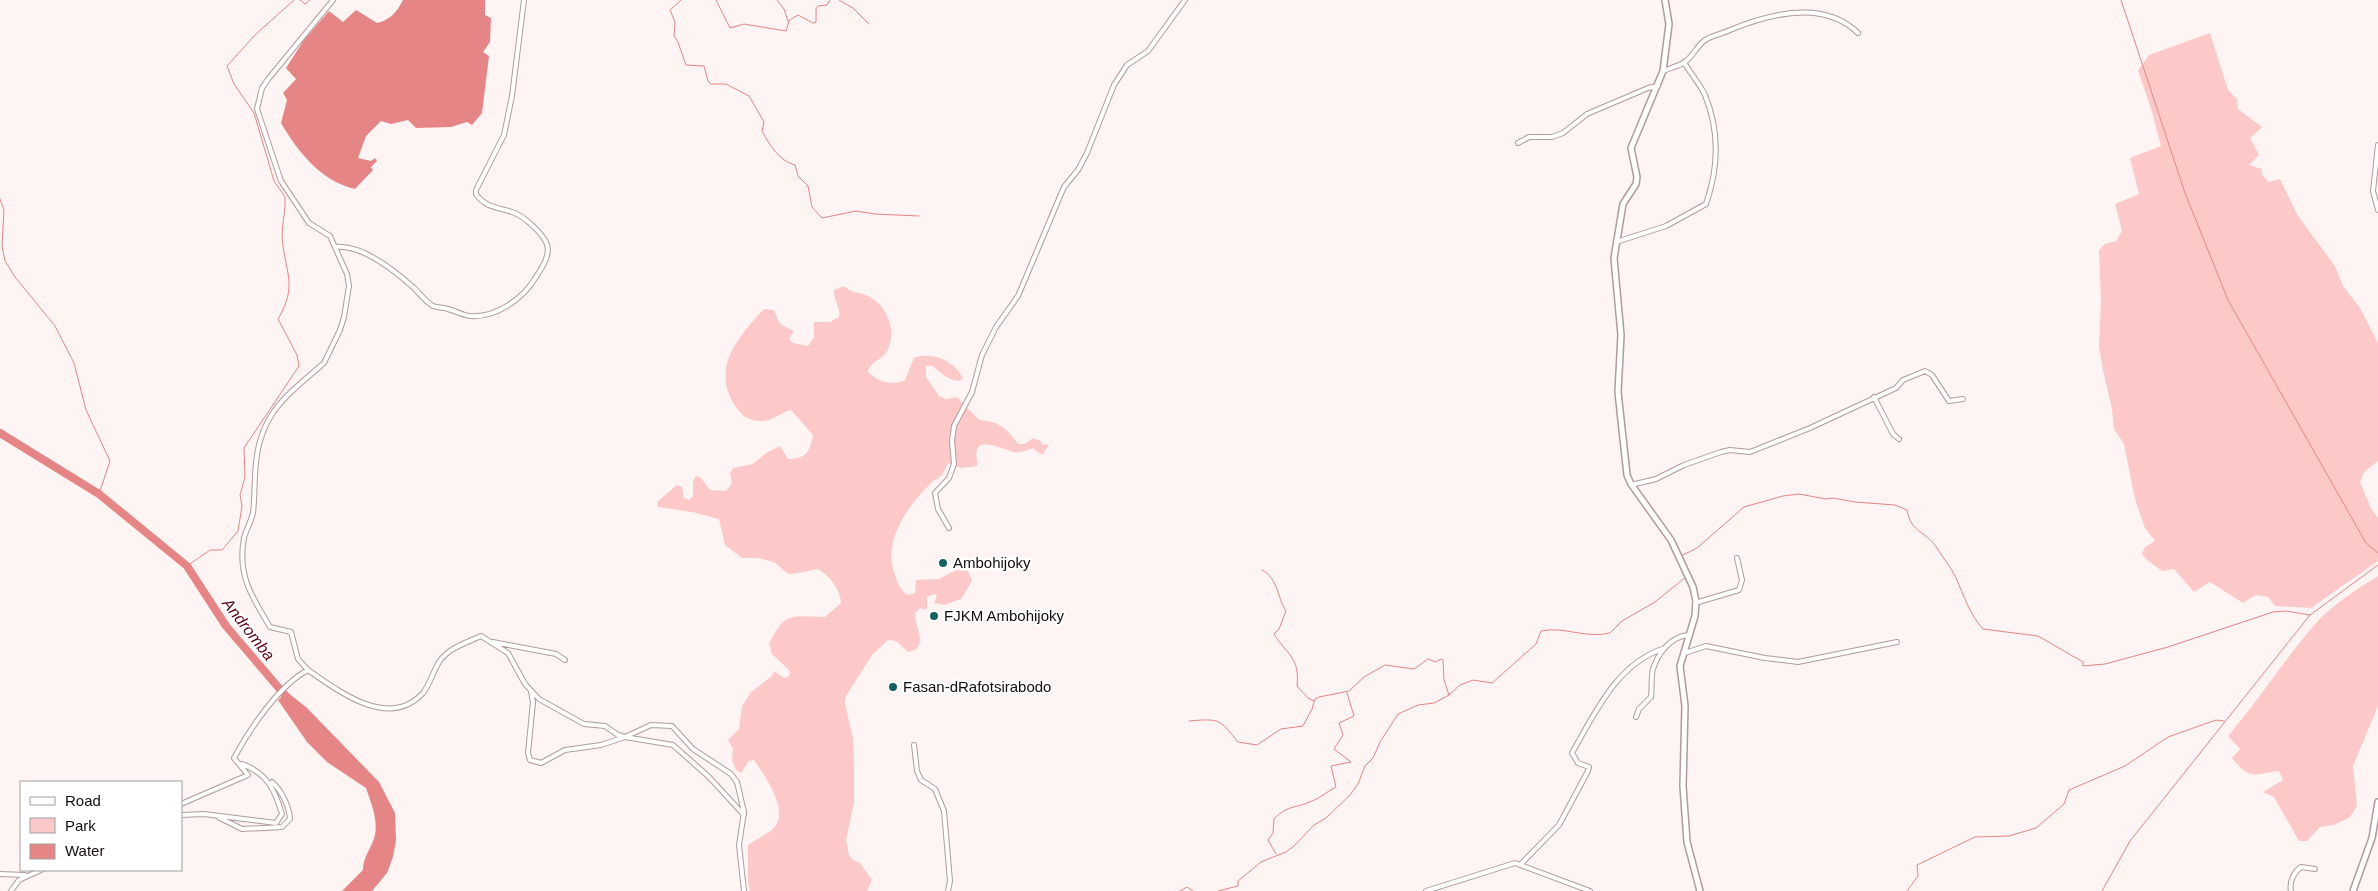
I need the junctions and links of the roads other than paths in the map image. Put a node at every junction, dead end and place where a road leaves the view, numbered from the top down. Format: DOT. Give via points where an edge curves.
graph roads {
  1 [pos="333,0"];
  2 [pos="524,0"];
  3 [pos="1185,0"];
  4 [pos="1665,0"];
  5 [pos="1858,33"];
  6 [pos="1684,62"];
  7 [pos="1663,71"];
  8 [pos="1658,86"];
  9 [pos="1518,143"];
  10 [pos="2378,144"];
  11 [pos="2378,210"];
  12 [pos="1616,242"];
  13 [pos="335,247"];
  14 [pos="1874,397"];
  15 [pos="1963,399"];
  16 [pos="1899,439"];
  17 [pos="1631,485"];
  18 [pos="949,528"];
  19 [pos="1737,558"];
  20 [pos="1696,603"];
  21 [pos="1689,635"];
  22 [pos="491,642"];
  23 [pos="1897,642"];
  24 [pos="1664,648"];
  25 [pos="1685,653"];
  26 [pos="565,660"];
  27 [pos="308,670"];
  28 [pos="530,692"];
  29 [pos="1636,717"];
  30 [pos="625,737"];
  31 [pos="914,745"];
  32 [pos="238,763"];
  33 [pos="259,772"];
  34 [pos="2378,802"];
  35 [pos="182,804"];
  36 [pos="182,815"];
  37 [pos="744,815"];
  38 [pos="216,816"];
  39 [pos="1520,864"];
  40 [pos="2315,869"];
  41 [pos="38,871"];
  42 [pos="0,874"];
  43 [pos="27,875"];
  44 [pos="11,891"];
  45 [pos="744,891"];
  46 [pos="948,891"];
  47 [pos="1426,891"];
  48 [pos="1590,891"];
  49 [pos="1700,891"];
  50 [pos="2291,891"];
  51 [pos="2353,891"];
  1 -- 13 [label="street" via="262,88 257,109 281,181 305,218 330,236"];
  2 -- 13 [label="street" via="504,135 476,194 488,206 512,212 526,221 545,240 548,250 532,284 501,309 467,316 432,305 390,268 369,255 353,248"];
  3 -- 18 [label="street" via="1148,51 1127,65 1114,85 1087,153 1064,187 1018,296 996,327 982,355 972,392 954,426 954,464 949,478 935,493 938,509"];
  4 -- 7 [label="street" via="1669,24"];
  5 -- 6 [label="street" via="1842,19 1818,10 1789,12 1748,22 1708,38"];
  6 -- 7 [label="street"];
  6 -- 12 [label="street" via="1704,93 1716,136 1718,149 1706,204 1666,226"];
  7 -- 8 [label="street"];
  8 -- 9 [label="street" via="1587,114 1558,135 1528,137"];
  8 -- 12 [label="street" via="1632,148 1636,184 1623,204"];
  10 -- 11 [label="street" via="2373,191"];
  12 -- 17 [label="street" via="1615,279 1621,335 1618,392"];
  13 -- 27 [label="street" via="349,286 340,330 324,362 282,399 267,425 258,451 252,514 244,546 243,575 256,603 270,627 291,632 298,659"];
  14 -- 15 [label="street" via="1926,371 1949,401"];
  14 -- 16 [label="street" via="1893,434"];
  14 -- 17 [label="street" via="1750,452 1721,452 1684,465 1656,480"];
  17 -- 20 [label="street" via="1671,540 1693,587"];
  19 -- 20 [label="street" via="1742,580 1739,590"];
  20 -- 21 [label="street"];
  21 -- 24 [label="street"];
  21 -- 25 [label="street"];
  22 -- 26 [label="street" via="556,654"];
  22 -- 27 [label="street" via="481,636 450,650 440,661 424,692 408,706 387,710 362,704"];
  22 -- 28 [label="street" via="508,653"];
  23 -- 25 [label="street" via="1798,662 1706,646"];
  24 -- 29 [label="street" via="1652,670 1651,697"];
  24 -- 39 [label="street" via="1619,678 1604,699 1572,755 1578,763 1589,767 1588,771 1559,825"];
  25 -- 49 [label="street" via="1680,666 1685,706 1684,798 1688,853"];
  27 -- 32 [label="street" via="273,700 240,747 234,758"];
  28 -- 30 [label="street" via="584,724 605,726"];
  28 -- 30 [label="street" via="533,702 530,760 542,763 565,750 601,745"];
  30 -- 37 [label="street" via="673,745"];
  30 -- 37 [label="street" via="651,725 672,726 693,749 731,774 741,792"];
  31 -- 46 [label="street" via="921,780 935,789 944,811"];
  32 -- 33 [label="street"];
  32 -- 35 [label="street" via="248,775"];
  33 -- 38 [label="street" via="272,785 277,796 282,814 276,824"];
  33 -- 38 [label="street" via="282,795 290,813 286,824 282,827 242,829"];
  34 -- 51 [label="street" via="2372,838"];
  36 -- 38 [label="street"];
  37 -- 45 [label="street" via="739,845"];
  39 -- 47 [label="street" via="1506,865"];
  39 -- 48 [label="street"];
  40 -- 50 [label="street" via="2298,869 2291,882"];
  41 -- 43 [label="street"];
  42 -- 43 [label="street"];
  43 -- 44 [label="street"];
}
